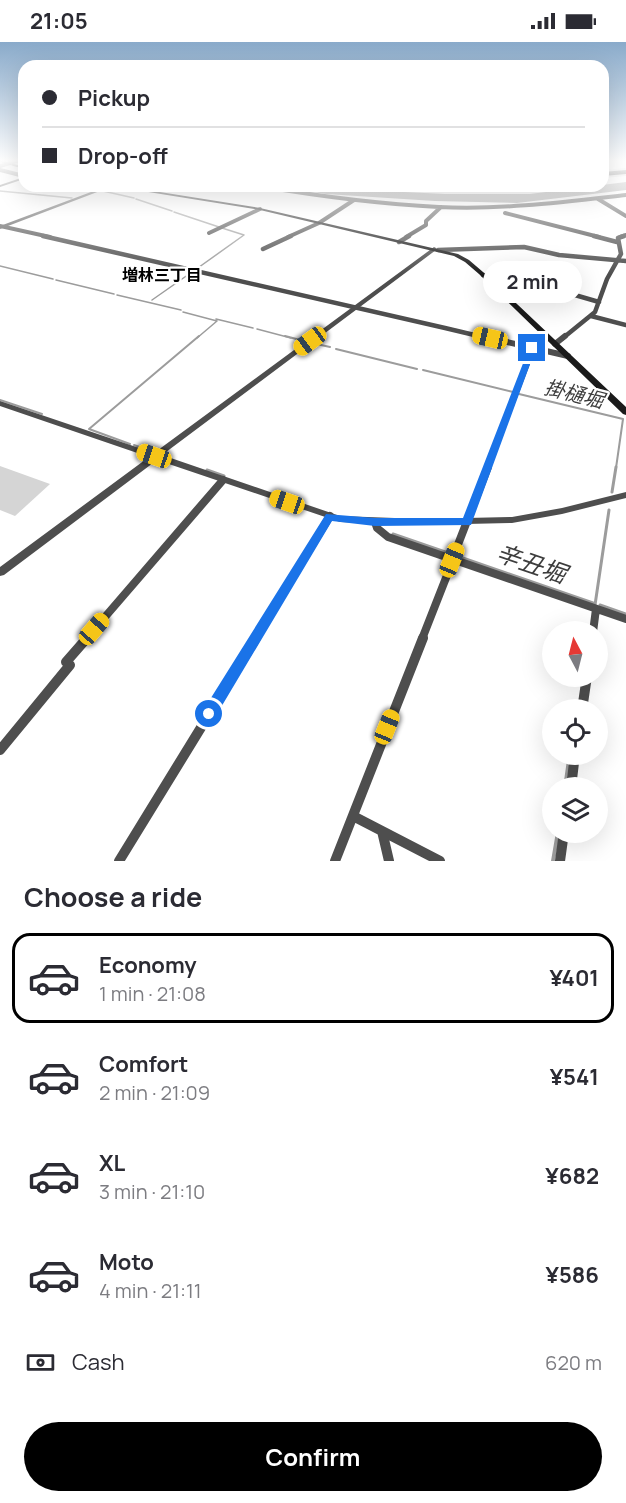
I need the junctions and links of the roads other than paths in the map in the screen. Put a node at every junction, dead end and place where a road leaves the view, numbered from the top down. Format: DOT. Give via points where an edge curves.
graph roads {
  1 [pos="79,198"];
  2 [pos="191,198"];
  3 [pos="342,198"];
  4 [pos="595,198"];
  5 [pos="597,198"];
  6 [pos="354,200"];
  7 [pos="441,207"];
  8 [pos="261,209"];
  9 [pos="505,213"];
  10 [pos="626,216"];
  11 [pos="319,223"];
  12 [pos="1,227"];
  13 [pos="209,233"];
  14 [pos="626,235"];
  15 [pos="399,242"];
  16 [pos="617,242"];
  17 [pos="263,249"];
  18 [pos="436,249"];
  19 [pos="619,260"];
  20 [pos="626,261"];
  21 [pos="483,275"];
  22 [pos="599,302"];
  23 [pos="356,308"];
  24 [pos="591,316"];
  25 [pos="626,325"];
  26 [pos="555,344"];
  27 [pos="532,348"];
  28 [pos="568,356"];
  29 [pos="0,403"];
  30 [pos="626,412"];
  31 [pos="154,456"];
  32 [pos="223,480"];
  33 [pos="626,495"];
  34 [pos="330,516"];
  35 [pos="375,522"];
  36 [pos="467,522"];
  37 [pos="452,560"];
  38 [pos="0,572"];
  39 [pos="597,609"];
  40 [pos="626,619"];
  41 [pos="595,621"];
  42 [pos="0,750"];
  43 [pos="353,816"];
  44 [pos="382,831"];
  45 [pos="562,843"];
  46 [pos="119,861"];
  47 [pos="335,861"];
  48 [pos="389,861"];
  49 [pos="440,861"];
  50 [pos="560,861"];
  1 -- 12 [label="street"];
  2 -- 8 [label="main road"];
  3 -- 6 [label="street"];
  4 -- 7 [label="street" via="541,205"];
  5 -- 10 [label="street"];
  6 -- 7 [label="street"];
  6 -- 11 [label="street"];
  7 -- 15 [label="street" via="426,225"];
  8 -- 11 [label="main road"];
  8 -- 13 [label="street"];
  9 -- 16 [label="street"];
  11 -- 15 [label="main road"];
  11 -- 17 [label="street"];
  12 -- 23 [label="street"];
  14 -- 16 [label="street"];
  15 -- 18 [label="main road"];
  16 -- 19 [label="street"];
  18 -- 19 [label="street" via="524,247 559,255"];
  18 -- 21 [label="main road" via="466,261"];
  18 -- 23 [label="street"];
  19 -- 20 [label="street"];
  19 -- 22 [label="street"];
  21 -- 22 [label="street" via="537,284"];
  21 -- 26 [label="main road"];
  22 -- 24 [label="street"];
  23 -- 27 [label="street"];
  23 -- 31 [label="street"];
  24 -- 25 [label="street"];
  24 -- 26 [label="street"];
  26 -- 28 [label="main road"];
  27 -- 28 [label="street"];
  27 -- 36 [label="street"];
  28 -- 30 [label="main road"];
  29 -- 31 [label="street"];
  31 -- 32 [label="street"];
  31 -- 38 [label="street"];
  32 -- 34 [label="street"];
  32 -- 42 [label="street"];
  33 -- 36 [label="street" via="542,515"];
  34 -- 35 [label="street"];
  34 -- 46 [label="street"];
  35 -- 36 [label="street"];
  35 -- 37 [label="street" via="388,537"];
  36 -- 37 [label="street"];
  37 -- 39 [label="street"];
  37 -- 43 [label="street"];
  39 -- 40 [label="street"];
  39 -- 41 [label="street"];
  43 -- 44 [label="street"];
  43 -- 47 [label="street"];
  44 -- 48 [label="street"];
  44 -- 49 [label="street"];
  45 -- 50 [label="street"];
}
